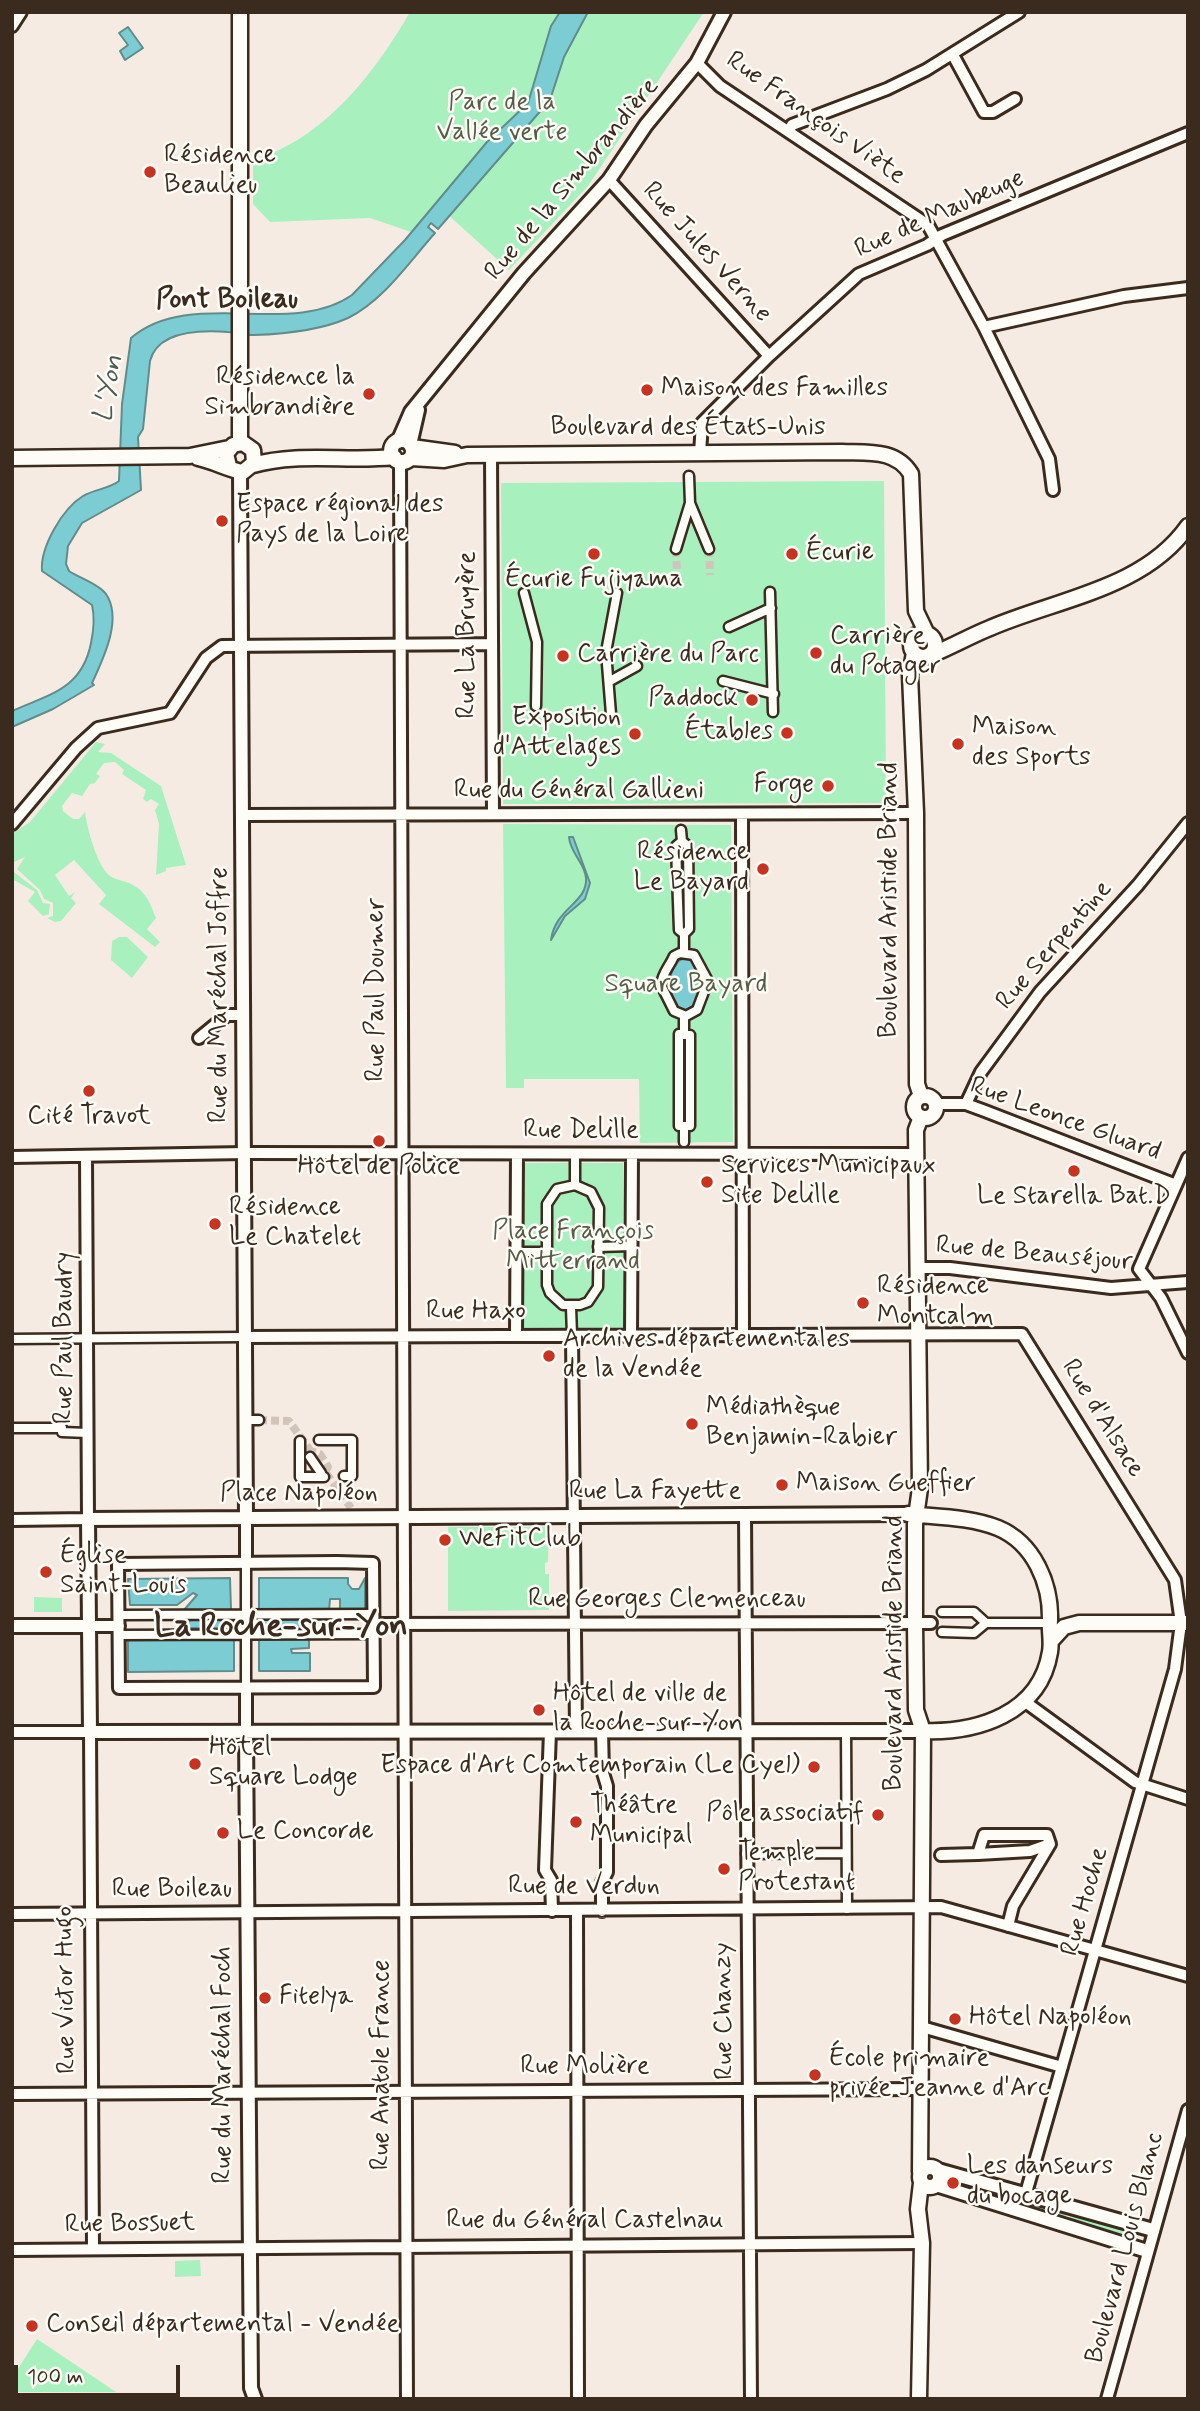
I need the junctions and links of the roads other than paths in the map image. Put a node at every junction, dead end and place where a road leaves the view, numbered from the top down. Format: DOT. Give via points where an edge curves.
graph roads {
  1 [pos="240,12"];
  2 [pos="724,12"];
  3 [pos="1019,12"];
  4 [pos="953,55"];
  5 [pos="697,63"];
  6 [pos="1015,99"];
  7 [pos="789,131"];
  8 [pos="1188,133"];
  9 [pos="609,180"];
  10 [pos="937,240"];
  11 [pos="1188,288"];
  12 [pos="984,327"];
  13 [pos="769,356"];
  14 [pos="240,446"];
  15 [pos="402,451"];
  16 [pos="700,453"];
  17 [pos="491,455"];
  18 [pos="190,456"];
  19 [pos="12,458"];
  20 [pos="310,458"];
  21 [pos="905,465"];
  22 [pos="241,468"];
  23 [pos="689,476"];
  24 [pos="1053,490"];
  25 [pos="690,503"];
  26 [pos="1188,526"];
  27 [pos="709,548"];
  28 [pos="677,549"];
  29 [pos="913,582"];
  30 [pos="770,592"];
  31 [pos="524,593"];
  32 [pos="617,593"];
  33 [pos="771,608"];
  34 [pos="729,627"];
  35 [pos="990,628"];
  36 [pos="930,636"];
  37 [pos="399,643"];
  38 [pos="492,644"];
  39 [pos="242,645"];
  40 [pos="920,651"];
  41 [pos="637,666"];
  42 [pos="610,681"];
  43 [pos="723,681"];
  44 [pos="774,694"];
  45 [pos="536,706"];
  46 [pos="773,712"];
  47 [pos="611,714"];
  48 [pos="915,813"];
  49 [pos="493,814"];
  50 [pos="243,815"];
  51 [pos="400,815"];
  52 [pos="742,815"];
  53 [pos="1188,822"];
  54 [pos="12,824"];
  55 [pos="681,830"];
  56 [pos="684,951"];
  57 [pos="244,1015"];
  58 [pos="684,1016"];
  59 [pos="199,1038"];
  60 [pos="921,1096"];
  61 [pos="937,1104"];
  62 [pos="966,1104"];
  63 [pos="920,1117"];
  64 [pos="684,1142"];
  65 [pos="245,1153"];
  66 [pos="401,1153"];
  67 [pos="517,1154"];
  68 [pos="917,1154"];
  69 [pos="575,1155"];
  70 [pos="632,1155"];
  71 [pos="743,1155"];
  72 [pos="12,1157"];
  73 [pos="86,1157"];
  74 [pos="1188,1158"];
  75 [pos="575,1185"];
  76 [pos="1176,1185"];
  77 [pos="632,1246"];
  78 [pos="598,1247"];
  79 [pos="516,1252"];
  80 [pos="547,1252"];
  81 [pos="918,1268"];
  82 [pos="1188,1282"];
  83 [pos="1149,1286"];
  84 [pos="571,1307"];
  85 [pos="918,1333"];
  86 [pos="743,1334"];
  87 [pos="516,1335"];
  88 [pos="572,1335"];
  89 [pos="631,1335"];
  90 [pos="402,1336"];
  91 [pos="244,1337"];
  92 [pos="12,1339"];
  93 [pos="88,1339"];
  94 [pos="1188,1353"];
  95 [pos="245,1420"];
  96 [pos="259,1420"];
  97 [pos="12,1428"];
  98 [pos="88,1433"];
  99 [pos="319,1440"];
  100 [pos="300,1441"];
  101 [pos="310,1457"];
  102 [pos="344,1476"];
  103 [pos="920,1497"];
  104 [pos="745,1515"];
  105 [pos="912,1515"];
  106 [pos="575,1516"];
  107 [pos="246,1518"];
  108 [pos="402,1518"];
  109 [pos="88,1519"];
  110 [pos="12,1520"];
  111 [pos="998,1528"];
  112 [pos="246,1563"];
  113 [pos="1051,1602"];
  114 [pos="942,1612"];
  115 [pos="246,1617"];
  116 [pos="746,1623"];
  117 [pos="915,1623"];
  118 [pos="931,1623"];
  119 [pos="986,1623"];
  120 [pos="1049,1623"];
  121 [pos="1079,1623"];
  122 [pos="1184,1623"];
  123 [pos="373,1624"];
  124 [pos="404,1624"];
  125 [pos="575,1624"];
  126 [pos="12,1626"];
  127 [pos="89,1626"];
  128 [pos="119,1626"];
  129 [pos="942,1632"];
  130 [pos="246,1633"];
  131 [pos="1052,1640"];
  132 [pos="246,1687"];
  133 [pos="1024,1702"];
  134 [pos="747,1730"];
  135 [pos="846,1730"];
  136 [pos="246,1731"];
  137 [pos="405,1731"];
  138 [pos="550,1731"];
  139 [pos="576,1731"];
  140 [pos="602,1731"];
  141 [pos="923,1731"];
  142 [pos="12,1732"];
  143 [pos="90,1732"];
  144 [pos="1142,1785"];
  145 [pos="1188,1799"];
  146 [pos="1050,1844"];
  147 [pos="846,1853"];
  148 [pos="746,1854"];
  149 [pos="978,1854"];
  150 [pos="941,1855"];
  151 [pos="921,1908"];
  152 [pos="847,1909"];
  153 [pos="747,1910"];
  154 [pos="552,1911"];
  155 [pos="577,1911"];
  156 [pos="602,1911"];
  157 [pos="404,1912"];
  158 [pos="248,1913"];
  159 [pos="12,1914"];
  160 [pos="89,1914"];
  161 [pos="1008,1926"];
  162 [pos="1096,1951"];
  163 [pos="1188,1976"];
  164 [pos="922,2027"];
  165 [pos="1062,2067"];
  166 [pos="922,2089"];
  167 [pos="749,2090"];
  168 [pos="577,2091"];
  169 [pos="406,2092"];
  170 [pos="92,2093"];
  171 [pos="248,2093"];
  172 [pos="12,2094"];
  173 [pos="1188,2110"];
  174 [pos="930,2177"];
  175 [pos="1026,2193"];
  176 [pos="1153,2230"];
  177 [pos="922,2243"];
  178 [pos="748,2244"];
  179 [pos="577,2245"];
  180 [pos="406,2246"];
  181 [pos="248,2247"];
  182 [pos="93,2249"];
  183 [pos="12,2250"];
  184 [pos="1147,2251"];
  185 [pos="250,2395"];
  186 [pos="751,2398"];
  187 [pos="919,2398"];
  188 [pos="407,2399"];
  189 [pos="578,2399"];
  190 [pos="1107,2399"];
  1 -- 14 [label="main road"];
  2 -- 5 [label="street, Rue de la Simbrandière"];
  3 -- 4 [label="street"];
  4 -- 6 [label="street" via="984,111 993,113"];
  4 -- 7 [label="street" via="887,89 792,125"];
  5 -- 7 [label="street, Rue François Viète" via="720,86"];
  5 -- 9 [label="street, Rue de la Simbrandière" via="646,124"];
  7 -- 10 [label="street, Rue François Viète" via="928,225"];
  8 -- 10 [label="street, Rue de Maubeuge"];
  9 -- 13 [label="street, Rue Jules Verne"];
  9 -- 15 [label="street, Rue de la Simbrandière" via="524,273 421,403"];
  10 -- 12 [label="street, Rue François Viète"];
  10 -- 13 [label="street, Rue de Maubeuge" via="859,274"];
  11 -- 12 [label="street" via="1124,296"];
  12 -- 24 [label="street, Rue François Viète" via="1049,459"];
  13 -- 16 [label="street, Rue de Maubeuge" via="702,424"];
  14 -- 18 [label="main road, Boulevard des États-Unis"];
  14 -- 20 [label="main road, Boulevard des États-Unis"];
  14 -- 22 [label="main road" via="226,457"];
  14 -- 22 [label="main road" via="255,458"];
  15 -- 17 [label="main road, Boulevard des États-Unis" via="444,460"];
  15 -- 20 [label="main road, Boulevard des États-Unis"];
  15 -- 37 [label="street, Rue Paul Doumer"];
  16 -- 17 [label="main road, Boulevard des États-Unis"];
  16 -- 21 [label="main road, Boulevard des États-Unis" via="882,453"];
  17 -- 38 [label="street, Rue La Bruyère"];
  18 -- 19 [label="main road, Boulevard des États-Unis"];
  18 -- 22 [label="main road, Boulevard des États-Unis"];
  20 -- 22 [label="main road, Boulevard des États-Unis"];
  21 -- 29 [label="main road, Boulevard Aristide Briand" via="911,474"];
  22 -- 39 [label="street, Rue du Maréchal Joffre"];
  23 -- 25 [label="street"];
  25 -- 27 [label="street"];
  25 -- 28 [label="street"];
  26 -- 35 [label="main road" via="1172,547 1134,573"];
  29 -- 36 [label="main road, Boulevard Aristide Briand" via="916,611"];
  29 -- 40 [label="main road, Boulevard Aristide Briand" via="909,612"];
  30 -- 33 [label="street"];
  31 -- 45 [label="street" via="537,642"];
  32 -- 42 [label="street" via="606,652"];
  33 -- 34 [label="street"];
  33 -- 44 [label="street"];
  35 -- 36 [label="main road" via="951,637"];
  35 -- 40 [label="main road"];
  36 -- 40 [label="main road" via="920,634"];
  36 -- 40 [label="main road, Boulevard Aristide Briand" via="936,644"];
  37 -- 38 [label="street"];
  37 -- 39 [label="street"];
  37 -- 51 [label="street, Rue Paul Doumer"];
  38 -- 49 [label="street, Rue La Bruyère"];
  39 -- 50 [label="street, Rue du Maréchal Joffre"];
  39 -- 54 [label="street" via="215,649 170,713 98,728"];
  40 -- 48 [label="main road, Boulevard Aristide Briand" via="910,675"];
  41 -- 42 [label="street"];
  42 -- 47 [label="street"];
  43 -- 44 [label="street"];
  44 -- 46 [label="street"];
  48 -- 52 [label="street, Rue du Général Gallieni"];
  48 -- 60 [label="main road, Boulevard Aristide Briand" via="917,1084"];
  49 -- 51 [label="street, Rue du Général Gallieni"];
  49 -- 52 [label="street, Rue du Général Gallieni"];
  50 -- 51 [label="street, Rue du Général Gallieni"];
  50 -- 57 [label="street, Rue du Maréchal Joffre"];
  51 -- 66 [label="street, Rue Paul Doumer"];
  52 -- 71 [label="street"];
  53 -- 62 [label="street, Rue Serpentine" via="1138,885 1040,992 981,1072"];
  55 -- 56 [label="street" via="676,846"];
  56 -- 58 [label="street" via="674,956 661,985 674,1011"];
  56 -- 58 [label="street" via="694,955 708,984 697,1010"];
  57 -- 59 [label="street" via="227,1015"];
  57 -- 65 [label="street, Rue du Maréchal Joffre"];
  58 -- 64 [label="street" via="679,1126 684,1126"];
  60 -- 61 [label="main road" via="933,1098"];
  60 -- 63 [label="main road, Boulevard Aristide Briand" via="914,1104"];
  61 -- 62 [label="street, Rue Leonce Gluard"];
  61 -- 63 [label="main road" via="933,1115"];
  62 -- 76 [label="street, Rue Leonce Gluard"];
  63 -- 68 [label="main road, Boulevard Aristide Briand"];
  65 -- 66 [label="street, Rue Delille"];
  65 -- 73 [label="street, Rue Delille"];
  65 -- 91 [label="street, Rue du Maréchal Joffre"];
  66 -- 67 [label="street, Rue Delille"];
  66 -- 90 [label="street, Rue Paul Doumer"];
  67 -- 69 [label="street, Rue Delille"];
  67 -- 79 [label="street"];
  68 -- 71 [label="street, Rue Delille"];
  68 -- 81 [label="main road, Boulevard Aristide Briand"];
  69 -- 70 [label="street, Rue Delille"];
  69 -- 75 [label="street"];
  70 -- 71 [label="street, Rue Delille"];
  70 -- 77 [label="street"];
  71 -- 86 [label="street"];
  72 -- 73 [label="street, Rue Delille"];
  73 -- 93 [label="street, Rue Paul Baudry"];
  74 -- 76 [label="street"];
  75 -- 78 [label="street" via="596,1200"];
  75 -- 80 [label="street" via="557,1189 547,1204"];
  76 -- 83 [label="street" via="1139,1269"];
  77 -- 78 [label="street"];
  77 -- 89 [label="street"];
  78 -- 84 [label="street" via="598,1287 588,1301"];
  79 -- 80 [label="street"];
  79 -- 87 [label="street"];
  80 -- 84 [label="street" via="550,1293"];
  81 -- 83 [label="street, Rue de Beauséjour" via="1111,1289"];
  81 -- 85 [label="main road, Boulevard Aristide Briand"];
  82 -- 83 [label="street, Rue de Beauséjour"];
  83 -- 94 [label="street" via="1161,1298"];
  84 -- 88 [label="street"];
  85 -- 86 [label="street, Rue Haxo"];
  85 -- 103 [label="main road, Boulevard Aristide Briand"];
  85 -- 122 [label="street, Rue d'Alsace" via="1022,1334 1175,1580"];
  86 -- 89 [label="street, Rue Haxo"];
  87 -- 88 [label="street, Rue Haxo"];
  87 -- 90 [label="street, Rue Haxo"];
  88 -- 89 [label="street, Rue Haxo"];
  88 -- 106 [label="street"];
  90 -- 91 [label="street, Rue Haxo"];
  90 -- 108 [label="street, Rue Paul Doumer"];
  91 -- 93 [label="street"];
  91 -- 95 [label="street, Rue du Maréchal Joffre"];
  92 -- 93 [label="street"];
  93 -- 98 [label="street, Rue Paul Baudry"];
  95 -- 96 [label="street"];
  95 -- 107 [label="street, Rue du Maréchal Joffre"];
  97 -- 98 [label="street" via="43,1424"];
  98 -- 109 [label="street, Rue Paul Baudry"];
  99 -- 102 [label="street" via="352,1440 352,1476"];
  100 -- 101 [label="street" via="300,1477 323,1475"];
  103 -- 105 [label="main road, Boulevard Aristide Briand"];
  103 -- 111 [label="main road" via="931,1506 968,1512"];
  104 -- 105 [label="street, Rue La Fayette"];
  104 -- 106 [label="street, Rue La Fayette"];
  104 -- 116 [label="street, Rue Chanzy"];
  105 -- 111 [label="main road"];
  105 -- 117 [label="main road, Boulevard Aristide Briand"];
  106 -- 108 [label="street, Rue La Fayette"];
  106 -- 125 [label="street"];
  107 -- 108 [label="street, Place Napoléon" via="351,1513"];
  107 -- 109 [label="street, Place Napoléon"];
  107 -- 112 [label="street"];
  108 -- 124 [label="street, Place Napoléon"];
  109 -- 110 [label="street"];
  109 -- 127 [label="street"];
  111 -- 113 [label="main road" via="1018,1541 1038,1566"];
  112 -- 115 [label="street"];
  112 -- 123 [label="street" via="373,1563"];
  112 -- 128 [label="street" via="118,1564"];
  113 -- 120 [label="main road"];
  113 -- 121 [label="main road"];
  114 -- 119 [label="street" via="974,1612"];
  115 -- 123 [label="street" via="301,1614"];
  115 -- 128 [label="street" via="192,1615"];
  115 -- 130 [label="street" via="237,1624"];
  116 -- 117 [label="street, Rue Georges Clemenceau"];
  116 -- 125 [label="street, Rue Georges Clemenceau"];
  116 -- 134 [label="street, Rue Chanzy"];
  117 -- 118 [label="street, Rue Georges Clemenceau"];
  117 -- 141 [label="main road, Boulevard Aristide Briand" via="916,1710"];
  119 -- 120 [label="street"];
  119 -- 129 [label="street" via="974,1633"];
  120 -- 131 [label="main road"];
  121 -- 122 [label="main road"];
  121 -- 131 [label="main road" via="1064,1627"];
  122 -- 144 [label="street, Rue Hoche"];
  123 -- 124 [label="street, Rue Georges Clemenceau"];
  123 -- 130 [label="street"];
  123 -- 132 [label="street" via="374,1687"];
  124 -- 125 [label="street, Rue Georges Clemenceau"];
  124 -- 137 [label="street, Place Napoléon"];
  125 -- 139 [label="street"];
  126 -- 127 [label="street"];
  127 -- 128 [label="street"];
  127 -- 143 [label="street"];
  128 -- 130 [label="street"];
  128 -- 132 [label="street" via="119,1688"];
  130 -- 132 [label="street"];
  131 -- 133 [label="main road" via="1042,1677"];
  132 -- 136 [label="street"];
  133 -- 141 [label="main road" via="990,1723 960,1731"];
  133 -- 144 [label="street"];
  134 -- 135 [label="street"];
  134 -- 140 [label="street"];
  134 -- 148 [label="street, Rue Chanzy"];
  135 -- 141 [label="street"];
  135 -- 147 [label="street"];
  136 -- 137 [label="street"];
  136 -- 143 [label="street"];
  136 -- 158 [label="street, Rue du Maréchal Foch"];
  137 -- 138 [label="street"];
  137 -- 157 [label="street, Rue Anatole France"];
  138 -- 139 [label="street"];
  138 -- 154 [label="street" via="545,1870 551,1880"];
  139 -- 140 [label="street"];
  140 -- 156 [label="street" via="607,1799"];
  141 -- 151 [label="main road, Boulevard Aristide Briand"];
  142 -- 143 [label="street"];
  143 -- 160 [label="street, Rue Victor Hugo"];
  144 -- 145 [label="street"];
  144 -- 162 [label="street, Rue Hoche"];
  146 -- 149 [label="street" via="1030,1851"];
  146 -- 149 [label="street" via="1047,1835 984,1835"];
  146 -- 161 [label="street" via="1013,1906"];
  147 -- 148 [label="street"];
  147 -- 152 [label="street"];
  148 -- 153 [label="street, Rue Chanzy"];
  149 -- 150 [label="street"];
  151 -- 152 [label="street, Rue de Verdun"];
  151 -- 161 [label="street, Rue de Verdun" via="941,1907"];
  151 -- 164 [label="main road, Boulevard Aristide Briand"];
  152 -- 153 [label="street, Rue de Verdun"];
  153 -- 156 [label="street, Rue de Verdun"];
  153 -- 167 [label="street, Rue Chanzy"];
  154 -- 155 [label="street, Rue de Verdun"];
  154 -- 157 [label="street, Rue de Verdun"];
  155 -- 156 [label="street, Rue de Verdun"];
  155 -- 168 [label="street"];
  157 -- 158 [label="street, Rue de Verdun"];
  157 -- 169 [label="street, Rue Anatole France"];
  158 -- 160 [label="street, Rue Boileau"];
  158 -- 171 [label="street, Rue du Maréchal Foch"];
  159 -- 160 [label="street, Rue Boileau"];
  160 -- 170 [label="street, Rue Victor Hugo"];
  161 -- 162 [label="street, Rue de Verdun"];
  162 -- 163 [label="street, Rue de Verdun"];
  162 -- 165 [label="street, Rue Hoche"];
  164 -- 165 [label="street"];
  164 -- 166 [label="main road, Boulevard Aristide Briand"];
  165 -- 175 [label="street, Rue Hoche"];
  166 -- 167 [label="street, Rue Molière"];
  166 -- 174 [label="main road, Boulevard Aristide Briand" via="920,2147"];
  167 -- 168 [label="street, Rue Molière"];
  167 -- 178 [label="street, Rue Chanzy"];
  168 -- 169 [label="street, Rue Molière"];
  168 -- 179 [label="street"];
  169 -- 171 [label="street, Rue Molière"];
  169 -- 180 [label="street, Rue Anatole France"];
  170 -- 171 [label="street, Rue Molière"];
  170 -- 172 [label="street, Rue Molière"];
  170 -- 182 [label="street, Rue Victor Hugo"];
  171 -- 181 [label="street, Rue du Maréchal Foch"];
  173 -- 176 [label="street, Boulevard Louis Blanc"];
  174 -- 175 [label="street"];
  174 -- 177 [label="main road, Boulevard Aristide Briand" via="921,2221"];
  174 -- 184 [label="street"];
  175 -- 176 [label="street"];
  176 -- 184 [label="street, Boulevard Louis Blanc"];
  177 -- 178 [label="street, Rue du Général Castelnau"];
  177 -- 187 [label="main road, Boulevard Aristide Briand"];
  178 -- 179 [label="street, Rue du Général Castelnau"];
  178 -- 186 [label="street, Rue Chanzy"];
  179 -- 180 [label="street, Rue du Général Castelnau"];
  179 -- 189 [label="street"];
  180 -- 181 [label="street, Rue du Général Castelnau"];
  180 -- 188 [label="street, Rue Anatole France"];
  181 -- 182 [label="street, Rue Bossuet"];
  181 -- 185 [label="street, Rue du Maréchal Foch"];
  182 -- 183 [label="street, Rue Bossuet"];
  184 -- 190 [label="street, Boulevard Louis Blanc"];
}
